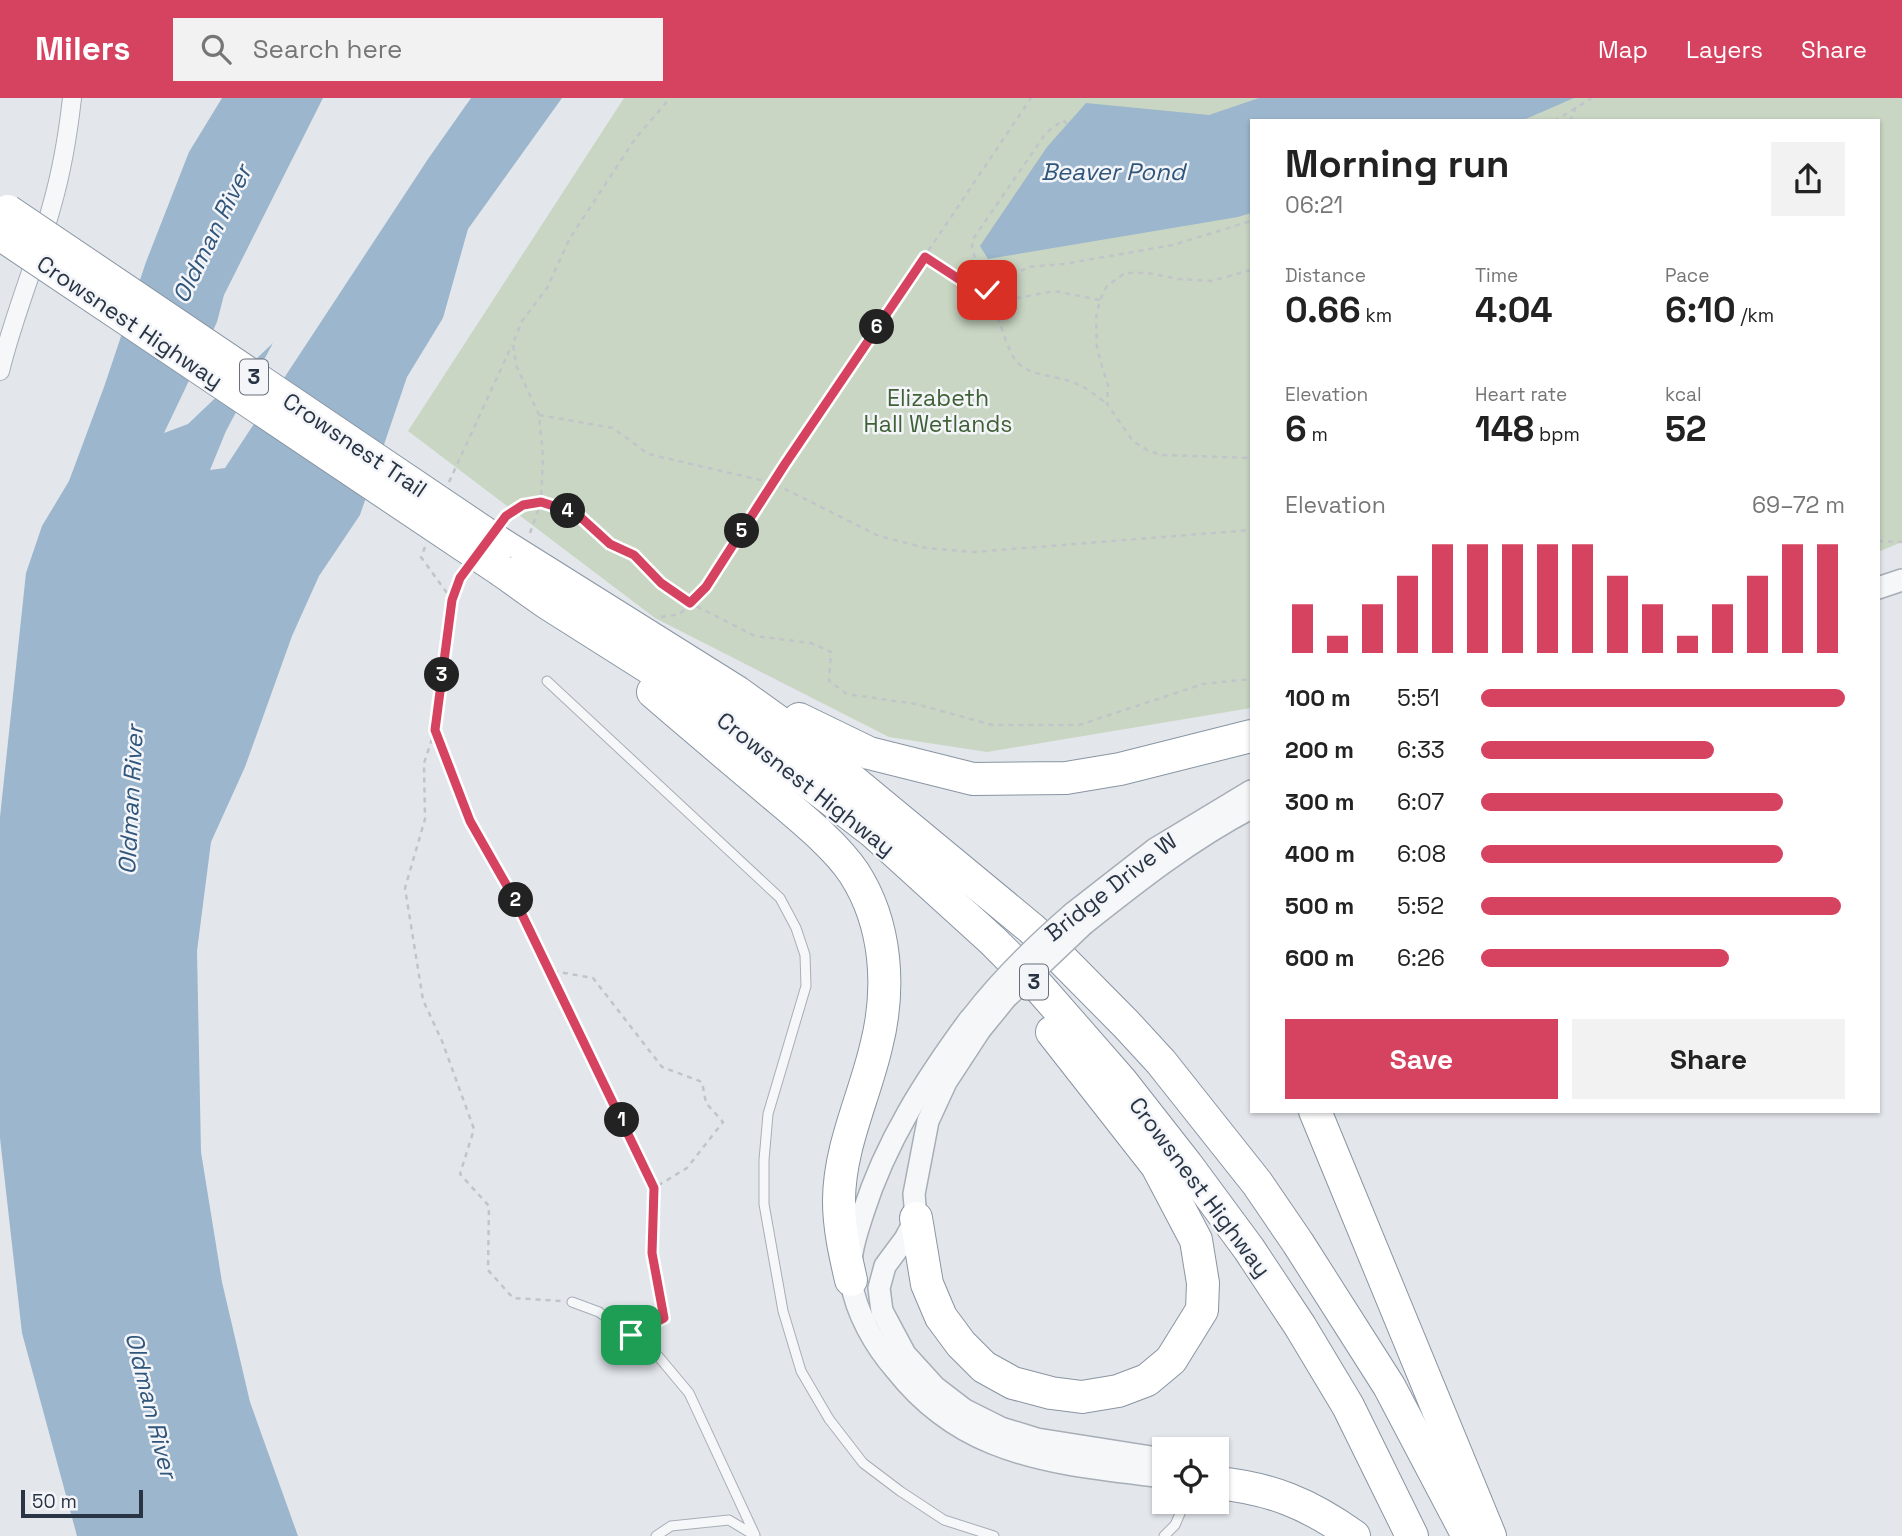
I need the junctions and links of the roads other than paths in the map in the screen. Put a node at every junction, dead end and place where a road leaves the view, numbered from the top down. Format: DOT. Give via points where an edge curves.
graph roads {
  1 [pos="72,98"];
  2 [pos="3,216"];
  3 [pos="0,371"];
  4 [pos="509,543"];
  5 [pos="1902,580"];
  6 [pos="1880,587"];
  7 [pos="547,603"];
  8 [pos="547,681"];
  9 [pos="1250,736"];
  10 [pos="1250,792"];
  11 [pos="829,798"];
  12 [pos="1250,809"];
  13 [pos="1078,919"];
  14 [pos="975,1024"];
  15 [pos="1316,1113"];
  16 [pos="916,1218"];
  17 [pos="851,1280"];
  18 [pos="572,1302"];
  19 [pos="1152,1457"];
  20 [pos="1152,1475"];
  21 [pos="1229,1484"];
  22 [pos="1180,1514"];
  23 [pos="656,1536"];
  24 [pos="755,1536"];
  25 [pos="993,1536"];
  26 [pos="1164,1536"];
  27 [pos="1354,1536"];
  28 [pos="1412,1536"];
  29 [pos="1468,1536"];
  30 [pos="1490,1536"];
  1 -- 3 [label="street" via="52,208"];
  2 -- 4 [label="highway, Crowsnest Trail / 3, bridge"];
  4 -- 7 [label="highway, Crowsnest Highway / 3"];
  4 -- 9 [label="highway" via="819,730 869,753 926,768 973,779 1066,778"];
  4 -- 29 [label="highway, Crowsnest Highway / 3" via="801,738 1032,929 1126,1024 1257,1183 1298,1243 1390,1386"];
  5 -- 6 [label="street"];
  7 -- 11 [label="highway, Crowsnest Highway / 3" via="656,671"];
  7 -- 17 [label="highway" via="797,814 853,872 871,907 885,982 876,1047 853,1122 839,1200"];
  8 -- 25 [label="lane" via="780,898 796,928 805,955 806,986 768,1114 764,1204 783,1311 801,1371 828,1419 863,1463 944,1520"];
  10 -- 13 [label="street, Bridge Drive W" via="1155,849"];
  11 -- 16 [label="highway" via="996,963 1157,1166 1196,1240 1202,1310 1171,1360 1137,1384 1082,1398 1013,1383 984,1367 941,1317 927,1284"];
  11 -- 28 [label="highway, Crowsnest Highway / 3" via="1039,987 1188,1165 1300,1326 1348,1406"];
  12 -- 13 [label="street, Bridge Drive W"];
  13 -- 14 [label="street, Bridge Drive W, bridge" via="1023,958 992,992"];
  14 -- 16 [label="street, Bridge Drive W" via="928,1121 914,1194"];
  14 -- 17 [label="street, Bridge Drive W" via="924,1083 888,1148 859,1226"];
  15 -- 30 [label="highway"];
  16 -- 19 [label="street" via="885,1266 879,1288 882,1311 905,1354 935,1387 965,1410 1037,1439"];
  17 -- 20 [label="street, Bridge Drive W" via="868,1329 887,1360 908,1386 959,1427 1030,1455"];
  18 -- 24 [label="lane" via="599,1312 631,1335 658,1356 689,1392"];
  21 -- 27 [label="highway" via="1303,1504"];
  22 -- 26 [label="lane"];
  23 -- 24 [label="lane" via="671,1526 729,1520"];
}
